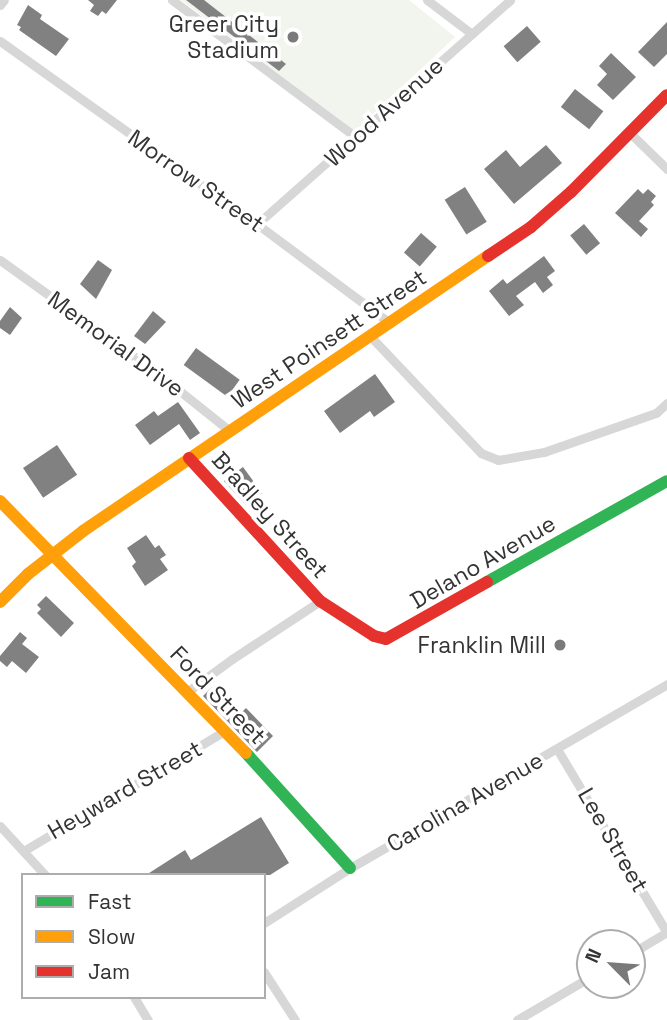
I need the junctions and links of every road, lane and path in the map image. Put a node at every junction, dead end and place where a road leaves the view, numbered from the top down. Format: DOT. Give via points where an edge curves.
graph roads {
  1 [pos="5,0"];
  2 [pos="172,0"];
  3 [pos="427,0"];
  4 [pos="510,0"];
  5 [pos="0,5"];
  6 [pos="472,34"];
  7 [pos="0,41"];
  8 [pos="667,95"];
  9 [pos="630,133"];
  10 [pos="356,137"];
  11 [pos="667,169"];
  12 [pos="257,224"];
  13 [pos="0,260"];
  14 [pos="390,323"];
  15 [pos="371,337"];
  16 [pos="667,403"];
  17 [pos="230,431"];
  18 [pos="189,458"];
  19 [pos="667,481"];
  20 [pos="0,501"];
  21 [pos="51,554"];
  22 [pos="320,601"];
  23 [pos="0,602"];
  24 [pos="667,684"];
  25 [pos="187,692"];
  26 [pos="225,731"];
  27 [pos="557,749"];
  28 [pos="0,826"];
  29 [pos="25,850"];
  30 [pos="350,868"];
  31 [pos="43,873"];
  32 [pos="266,922"];
  33 [pos="667,932"];
  34 [pos="646,945"];
  35 [pos="266,975"];
  36 [pos="576,985"];
  37 [pos="136,1000"];
  38 [pos="148,1020"];
  39 [pos="295,1020"];
  40 [pos="517,1020"];
  1 -- 5 [label="street"];
  2 -- 10 [label="street"];
  3 -- 6 [label="street"];
  4 -- 6 [label="street, Wood Avenue"];
  6 -- 10 [label="street, Wood Avenue"];
  7 -- 12 [label="street, Morrow Street"];
  8 -- 9 [label="street, West Poinsett Street"];
  9 -- 11 [label="street"];
  9 -- 14 [label="street, West Poinsett Street" via="531,227"];
  10 -- 12 [label="street, Wood Avenue"];
  12 -- 14 [label="street, Morrow Street"];
  13 -- 17 [label="street, Memorial Drive"];
  14 -- 15 [label="street, West Poinsett Street"];
  15 -- 16 [label="street" via="481,453 498,460 544,452 656,413"];
  15 -- 17 [label="street, West Poinsett Street"];
  17 -- 18 [label="street, West Poinsett Street"];
  18 -- 21 [label="street, West Poinsett Street"];
  18 -- 22 [label="street, Bradley Street"];
  19 -- 22 [label="street, Delano Avenue" via="391,638 374,636"];
  20 -- 21 [label="street, Ford Street"];
  21 -- 23 [label="street, West Poinsett Street"];
  21 -- 25 [label="street, Ford Street"];
  22 -- 25 [label="street"];
  24 -- 27 [label="street, Carolina Avenue"];
  25 -- 26 [label="street, Ford Street"];
  26 -- 29 [label="street, Heyward Street"];
  26 -- 30 [label="street, Ford Street"];
  27 -- 30 [label="street, Carolina Avenue"];
  27 -- 33 [label="street, Lee Street"];
  28 -- 29 [label="street"];
  29 -- 31 [label="street"];
  30 -- 32 [label="street, Carolina Avenue"];
  33 -- 34 [label="street"];
  35 -- 39 [label="street"];
  36 -- 40 [label="street"];
  37 -- 38 [label="street"];
}
